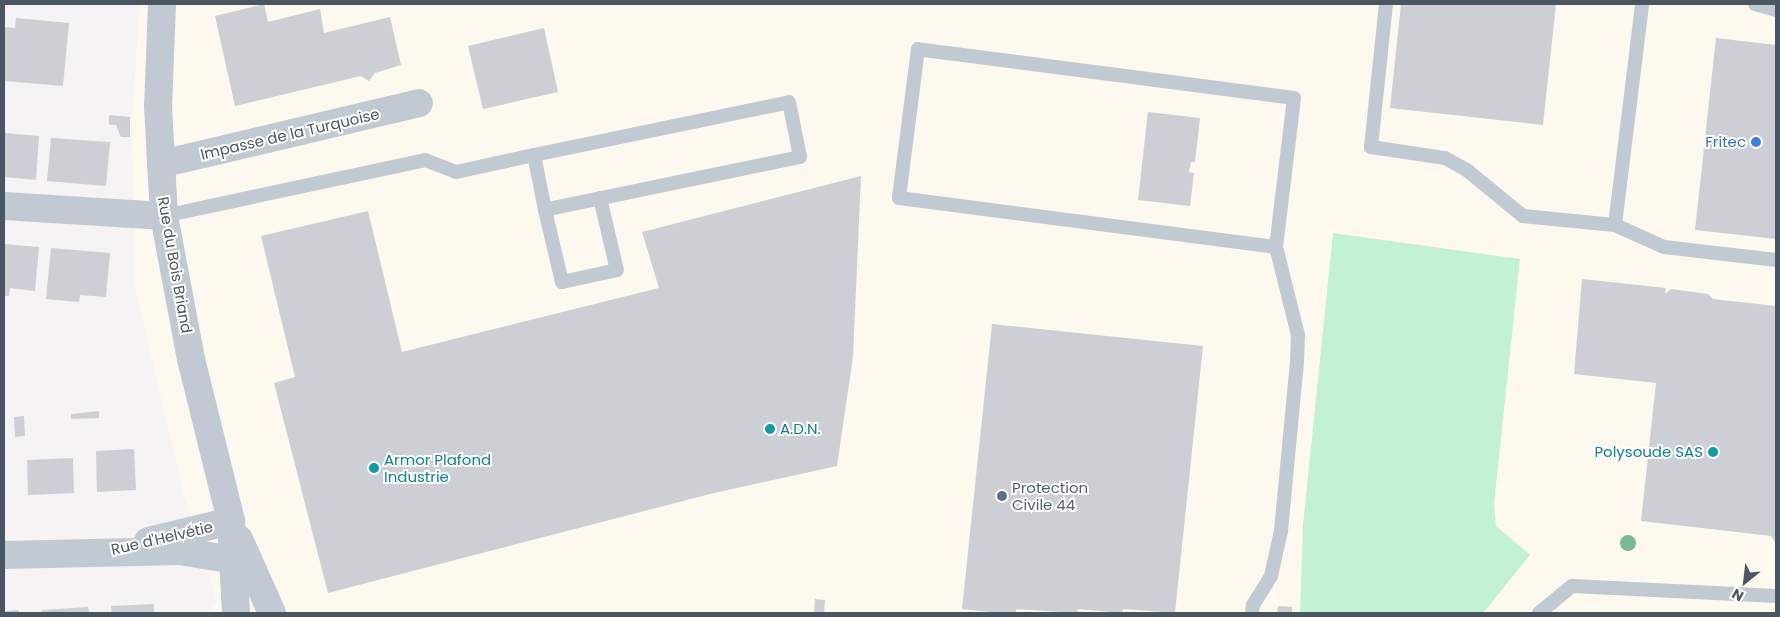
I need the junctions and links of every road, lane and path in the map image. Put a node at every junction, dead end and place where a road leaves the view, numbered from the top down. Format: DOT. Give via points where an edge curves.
graph roads {
  1 [pos="162,4"];
  2 [pos="1386,4"];
  3 [pos="1642,4"];
  4 [pos="1756,4"];
  5 [pos="1776,10"];
  6 [pos="420,103"];
  7 [pos="534,155"];
  8 [pos="161,164"];
  9 [pos="600,198"];
  10 [pos="4,206"];
  11 [pos="545,210"];
  12 [pos="164,216"];
  13 [pos="1615,225"];
  14 [pos="1276,246"];
  15 [pos="1776,260"];
  16 [pos="231,521"];
  17 [pos="93,554"];
  18 [pos="4,555"];
  19 [pos="233,560"];
  20 [pos="1776,596"];
  21 [pos="236,613"];
  22 [pos="272,613"];
  23 [pos="1252,613"];
  24 [pos="1539,613"];
  1 -- 8 [label="street, Rue du Bois Briand" via="158,106"];
  2 -- 13 [label="lane" via="1370,147 1445,158 1468,171 1522,216"];
  3 -- 13 [label="lane"];
  4 -- 5 [label="lane"];
  6 -- 8 [label="street, Impasse de la Turquoise"];
  7 -- 9 [label="lane" via="789,102 800,157"];
  7 -- 11 [label="lane"];
  7 -- 12 [label="lane" via="456,172 425,160"];
  8 -- 12 [label="street, Rue du Bois Briand"];
  9 -- 11 [label="lane"];
  9 -- 11 [label="lane" via="617,270 562,282"];
  10 -- 12 [label="street"];
  12 -- 16 [label="street, Rue du Bois Briand" via="192,359"];
  13 -- 15 [label="lane" via="1664,247"];
  14 -- 14 [label="lane" via="1294,98 918,49 900,198"];
  14 -- 23 [label="lane" via="1298,334 1281,531 1271,576"];
  16 -- 17 [label="street, Rue d'Helvétie"];
  16 -- 19 [label="street, Rue du Bois Briand"];
  16 -- 22 [label="street, Rue du Bois Briand"];
  17 -- 18 [label="street, Rue d'Helvétie"];
  17 -- 19 [label="street, Rue d'Helvétie" via="180,551"];
  19 -- 21 [label="street, Rue du Bois Briand"];
  20 -- 24 [label="lane" via="1572,586"];
}
